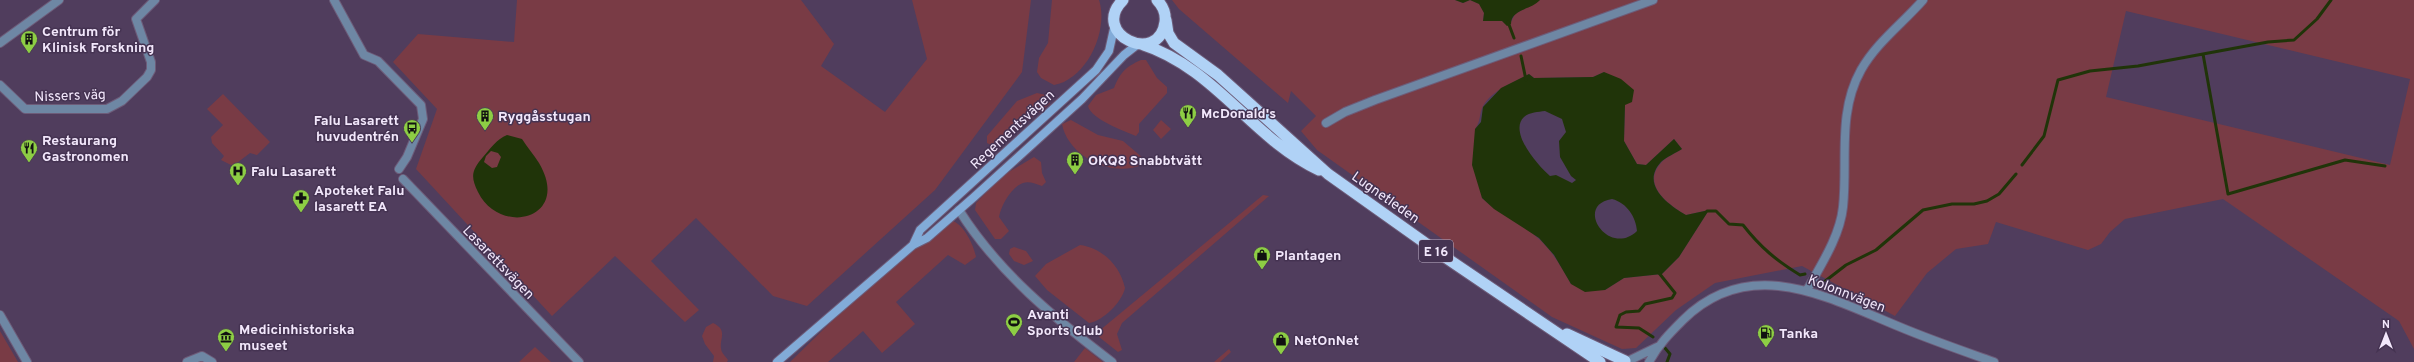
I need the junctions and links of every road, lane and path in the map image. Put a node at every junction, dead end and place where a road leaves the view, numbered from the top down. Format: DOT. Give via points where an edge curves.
graph roads {
  1 [pos="59,0"];
  2 [pos="155,0"];
  3 [pos="334,0"];
  4 [pos="1157,0"];
  5 [pos="1653,0"];
  6 [pos="1923,0"];
  7 [pos="1119,3"];
  8 [pos="1166,20"];
  9 [pos="1115,24"];
  10 [pos="0,43"];
  11 [pos="1140,44"];
  12 [pos="0,85"];
  13 [pos="1326,123"];
  14 [pos="399,169"];
  15 [pos="1328,174"];
  16 [pos="403,179"];
  17 [pos="953,201"];
  18 [pos="959,210"];
  19 [pos="913,245"];
  20 [pos="1806,290"];
  21 [pos="0,315"];
  22 [pos="1546,325"];
  23 [pos="1657,347"];
  24 [pos="1624,361"];
  25 [pos="27,362"];
  26 [pos="187,362"];
  27 [pos="212,362"];
  28 [pos="579,362"];
  29 [pos="777,362"];
  30 [pos="1112,362"];
  31 [pos="1600,362"];
  32 [pos="1649,362"];
  33 [pos="1994,362"];
  1 -- 10 [label="street"];
  2 -- 12 [label="street, Nissers väg" via="136,19 151,62 151,70 122,101 107,109 25,110"];
  3 -- 14 [label="street" via="364,55 378,60 421,105 422,119 407,157"];
  4 -- 8 [label="highway, E 16" via="1162,6"];
  5 -- 13 [label="street" via="1374,100"];
  6 -- 20 [label="street" via="1905,21 1879,43 1860,71 1850,100 1844,134 1843,208 1836,235"];
  7 -- 9 [label="highway"];
  8 -- 11 [label="highway" via="1159,36 1153,41"];
  8 -- 15 [label="highway, Lugnetleden / E 16" via="1168,33 1174,43 1229,84"];
  9 -- 11 [label="highway, E 16" via="1123,38"];
  9 -- 17 [label="main road, Regementsvägen" via="1111,45 1096,70"];
  11 -- 15 [label="highway, Lugnetleden / E 16" via="1173,57 1192,68 1301,160"];
  11 -- 18 [label="main road, Regementsvägen" via="1124,55 1082,99"];
  15 -- 22 [label="highway, Lugnetleden / E 16"];
  16 -- 28 [label="street, Lasarettsvägen"];
  17 -- 18 [label="main road"];
  17 -- 19 [label="main road, Regementsvägen" via="920,230"];
  18 -- 19 [label="main road, Regementsvägen" via="927,238"];
  18 -- 30 [label="street" via="994,258 1014,279 1044,308"];
  19 -- 29 [label="main road, Regementsvägen"];
  20 -- 23 [label="street, Kolonnvägen" via="1748,285 1723,292 1692,311"];
  20 -- 33 [label="street, Kolonnvägen"];
  21 -- 25 [label="street"];
  22 -- 24 [label="highway, Lugnetleden / E 16" via="1601,348"];
  22 -- 31 [label="highway, Lugnetleden / E 16"];
  23 -- 24 [label="street, Kolonnvägen"];
  23 -- 32 [label="street, Kolonnvägen"];
  26 -- 27 [label="street" via="205,356"];
}
